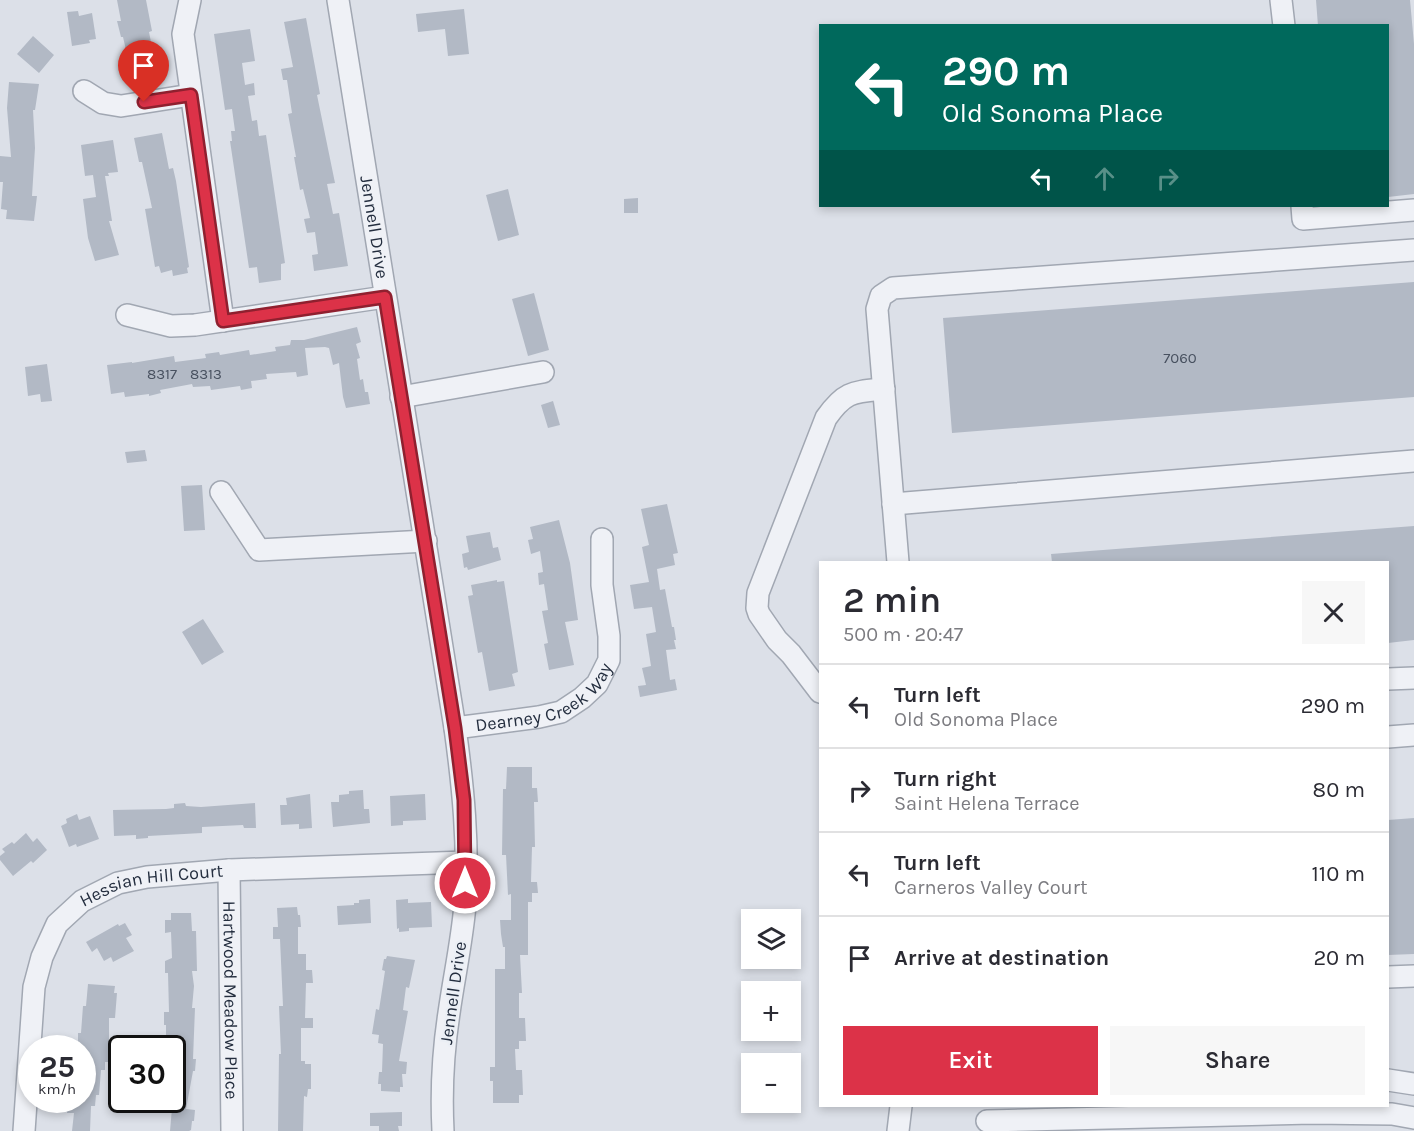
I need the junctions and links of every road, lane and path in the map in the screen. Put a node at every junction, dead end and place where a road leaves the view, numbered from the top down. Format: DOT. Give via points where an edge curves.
graph roads {
  1 [pos="190,0"];
  2 [pos="338,0"];
  3 [pos="1281,0"];
  4 [pos="1284,24"];
  5 [pos="84,91"];
  6 [pos="191,95"];
  7 [pos="1302,207"];
  8 [pos="1414,210"];
  9 [pos="1414,250"];
  10 [pos="385,297"];
  11 [pos="127,315"];
  12 [pos="223,321"];
  13 [pos="543,372"];
  14 [pos="884,389"];
  15 [pos="401,397"];
  16 [pos="1414,461"];
  17 [pos="221,492"];
  18 [pos="893,504"];
  19 [pos="602,539"];
  20 [pos="426,541"];
  21 [pos="898,561"];
  22 [pos="1414,678"];
  23 [pos="1389,679"];
  24 [pos="819,691"];
  25 [pos="455,728"];
  26 [pos="1414,735"];
  27 [pos="1389,736"];
  28 [pos="466,862"];
  29 [pos="229,870"];
  30 [pos="1414,976"];
  31 [pos="1389,977"];
  32 [pos="1389,1080"];
  33 [pos="1414,1084"];
  34 [pos="901,1107"];
  35 [pos="1313,1109"];
  36 [pos="1414,1118"];
  37 [pos="987,1119"];
  38 [pos="24,1131"];
  39 [pos="232,1131"];
  40 [pos="442,1131"];
  41 [pos="898,1131"];
  1 -- 6 [label="street" via="183,34"];
  2 -- 10 [label="street, Jennell Drive"];
  3 -- 4 [label="street"];
  5 -- 6 [label="street" via="103,103 121,106"];
  6 -- 12 [label="street"];
  7 -- 8 [label="street" via="1303,219"];
  9 -- 14 [label="street" via="893,288 881,296 877,309"];
  10 -- 12 [label="street"];
  10 -- 15 [label="street, Jennell Drive"];
  11 -- 12 [label="street" via="171,326"];
  13 -- 15 [label="street"];
  14 -- 18 [label="street"];
  14 -- 24 [label="street" via="845,396 826,417 758,593 759,614"];
  15 -- 20 [label="street, Jennell Drive"];
  16 -- 18 [label="street"];
  17 -- 20 [label="street" via="259,550"];
  18 -- 21 [label="street"];
  19 -- 25 [label="street, Dearney Creek Way" via="609,660 597,684 561,712"];
  20 -- 25 [label="street, Jennell Drive"];
  22 -- 23 [label="street"];
  25 -- 28 [label="street, Jennell Drive" via="464,800"];
  26 -- 27 [label="street"];
  28 -- 29 [label="street, Hessian Hill Court"];
  28 -- 40 [label="street, Jennell Drive" via="460,949 443,1073"];
  29 -- 38 [label="street, Hessian Hill Court" via="147,877 118,884 82,901 57,924 34,987"];
  29 -- 39 [label="street, Hartwood Meadow Place"];
  30 -- 31 [label="street"];
  32 -- 33 [label="street"];
  34 -- 41 [label="street"];
  35 -- 36 [label="street"];
  35 -- 37 [label="street"];
}
